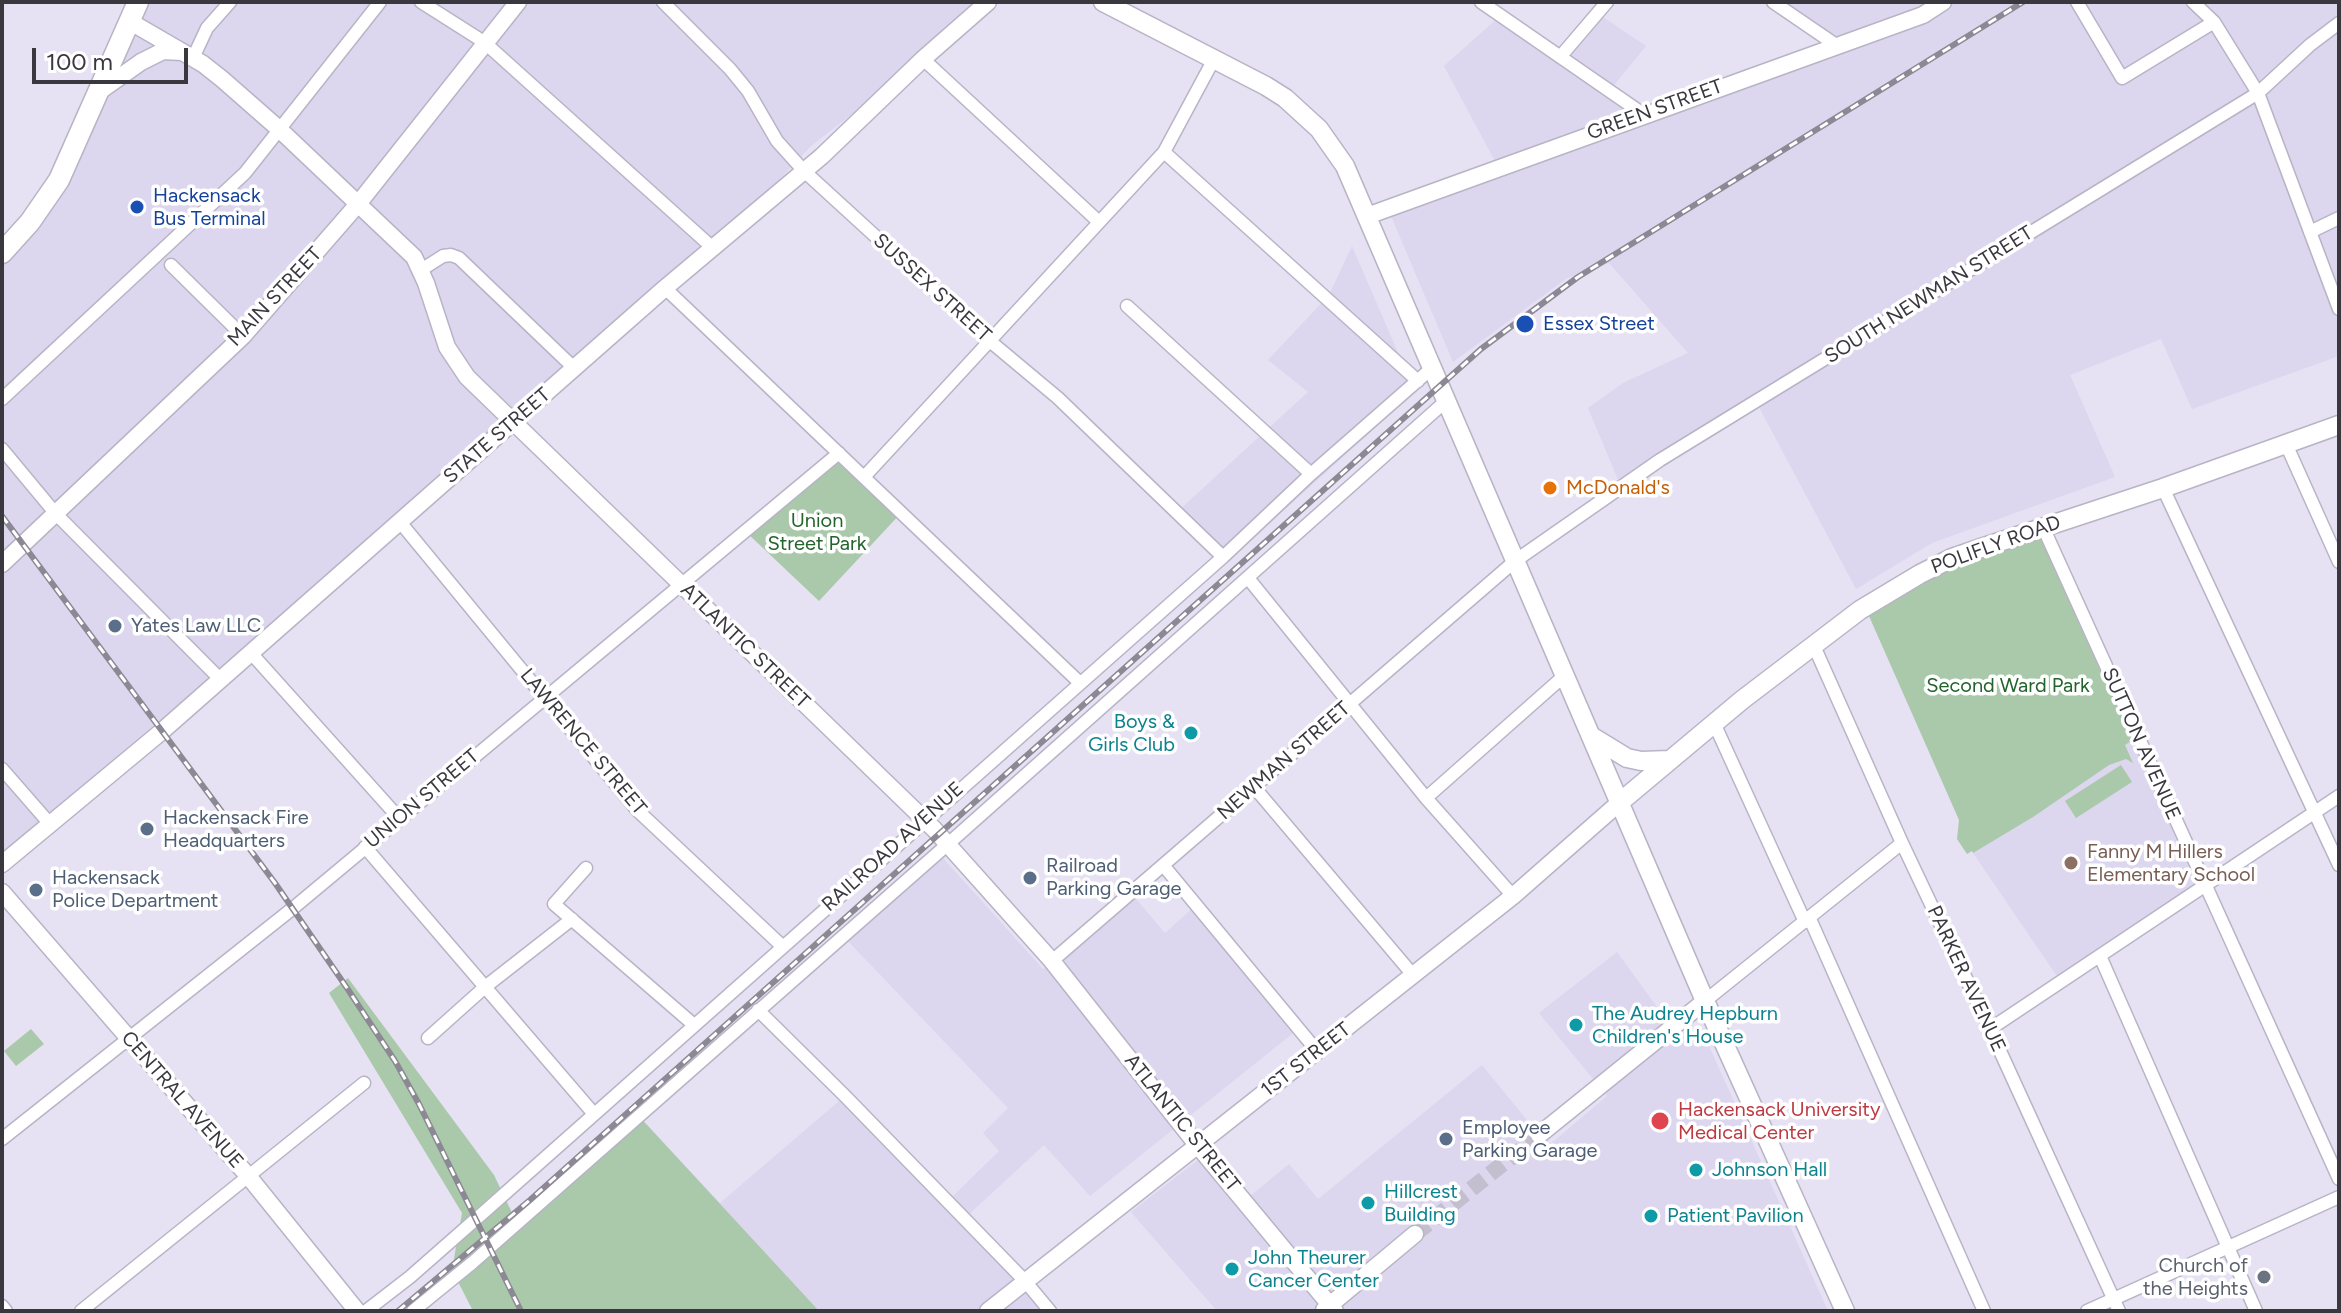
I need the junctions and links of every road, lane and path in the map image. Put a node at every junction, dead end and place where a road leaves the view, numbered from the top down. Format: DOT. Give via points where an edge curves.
graph roads {
  1 [pos="230,2"];
  2 [pos="380,2"];
  3 [pos="421,2"];
  4 [pos="518,2"];
  5 [pos="663,2"];
  6 [pos="988,2"];
  7 [pos="1103,2"];
  8 [pos="1481,2"];
  9 [pos="1607,2"];
  10 [pos="1773,2"];
  11 [pos="1943,2"];
  12 [pos="2077,2"];
  13 [pos="2193,2"];
  14 [pos="133,12"];
  15 [pos="2214,22"];
  16 [pos="2339,23"];
  17 [pos="484,42"];
  18 [pos="1836,45"];
  19 [pos="188,55"];
  20 [pos="1560,57"];
  21 [pos="923,59"];
  22 [pos="1214,59"];
  23 [pos="100,91"];
  24 [pos="2258,93"];
  25 [pos="1643,114"];
  26 [pos="279,129"];
  27 [pos="1164,152"];
  28 [pos="804,171"];
  29 [pos="358,204"];
  30 [pos="1367,216"];
  31 [pos="2339,218"];
  32 [pos="1099,222"];
  33 [pos="2310,232"];
  34 [pos="714,249"];
  35 [pos="2,253"];
  36 [pos="171,265"];
  37 [pos="421,270"];
  38 [pos="665,288"];
  39 [pos="1127,306"];
  40 [pos="2339,309"];
  41 [pos="243,336"];
  42 [pos="991,342"];
  43 [pos="574,368"];
  44 [pos="1432,368"];
  45 [pos="1418,381"];
  46 [pos="2,399"];
  47 [pos="1446,401"];
  48 [pos="513,422"];
  49 [pos="2339,425"];
  50 [pos="2286,444"];
  51 [pos="2,449"];
  52 [pos="839,453"];
  53 [pos="1311,474"];
  54 [pos="864,477"];
  55 [pos="2163,488"];
  56 [pos="56,514"];
  57 [pos="400,522"];
  58 [pos="2043,527"];
  59 [pos="1223,557"];
  60 [pos="1515,561"];
  61 [pos="2339,562"];
  62 [pos="2,564"];
  63 [pos="1248,578"];
  64 [pos="680,584"];
  65 [pos="1814,646"];
  66 [pos="251,653"];
  67 [pos="1564,676"];
  68 [pos="221,680"];
  69 [pos="1079,682"];
  70 [pos="545,697"];
  71 [pos="1350,704"];
  72 [pos="1714,723"];
  73 [pos="1590,735"];
  74 [pos="1670,760"];
  75 [pos="2,769"];
  76 [pos="1254,787"];
  77 [pos="2339,796"];
  78 [pos="1426,798"];
  79 [pos="1619,803"];
  80 [pos="2315,812"];
  81 [pos="399,818"];
  82 [pos="925,819"];
  83 [pos="50,824"];
  84 [pos="1902,843"];
  85 [pos="948,844"];
  86 [pos="365,847"];
  87 [pos="2,864"];
  88 [pos="1163,865"];
  89 [pos="2339,865"];
  90 [pos="586,868"];
  91 [pos="2206,885"];
  92 [pos="2,892"];
  93 [pos="1513,896"];
  94 [pos="572,919"];
  95 [pos="1808,921"];
  96 [pos="782,946"];
  97 [pos="2100,956"];
  98 [pos="1052,961"];
  99 [pos="1413,975"];
  100 [pos="485,987"];
  101 [pos="1705,1001"];
  102 [pos="758,1010"];
  103 [pos="694,1025"];
  104 [pos="1990,1029"];
  105 [pos="128,1038"];
  106 [pos="428,1038"];
  107 [pos="1317,1051"];
  108 [pos="364,1083"];
  109 [pos="594,1114"];
  110 [pos="1539,1135"];
  111 [pos="2,1139"];
  112 [pos="1198,1146"];
  113 [pos="249,1177"];
  114 [pos="2339,1179"];
  115 [pos="2339,1197"];
  116 [pos="1415,1234"];
  117 [pos="2229,1246"];
  118 [pos="1025,1281"];
  119 [pos="2,1306"];
  120 [pos="2117,1306"];
  121 [pos="1330,1309"];
  122 [pos="6,1311"];
  123 [pos="81,1311"];
  124 [pos="357,1311"];
  125 [pos="366,1311"];
  126 [pos="413,1311"];
  127 [pos="988,1311"];
  128 [pos="1050,1311"];
  129 [pos="1845,1311"];
  130 [pos="1984,1311"];
  131 [pos="2087,1311"];
  132 [pos="2256,1311"];
  1 -- 19 [label="street"];
  2 -- 26 [label="street"];
  3 -- 17 [label="street"];
  4 -- 17 [label="street, MAIN STREET"];
  5 -- 28 [label="street, SUSSEX STREET" via="730,69 777,141"];
  6 -- 21 [label="street, STATE STREET"];
  7 -- 22 [label="main road"];
  8 -- 20 [label="street"];
  9 -- 20 [label="street"];
  10 -- 18 [label="street"];
  11 -- 18 [label="street, GREEN STREET" via="1923,15"];
  12 -- 15 [label="street" via="2122,78"];
  13 -- 15 [label="street"];
  14 -- 19 [label="street, ATLANTIC STREET"];
  14 -- 23 [label="main road"];
  15 -- 24 [label="street"];
  16 -- 24 [label="street, SOUTH NEWMAN STREET"];
  17 -- 29 [label="street, MAIN STREET"];
  17 -- 34 [label="street"];
  18 -- 25 [label="street, GREEN STREET"];
  19 -- 23 [label="street" via="163,51"];
  19 -- 26 [label="street, ATLANTIC STREET"];
  20 -- 25 [label="street"];
  21 -- 28 [label="street, STATE STREET"];
  21 -- 32 [label="street"];
  22 -- 27 [label="street"];
  22 -- 30 [label="main road" via="1285,98 1319,129 1345,166"];
  23 -- 35 [label="main road" via="59,180"];
  24 -- 33 [label="street"];
  24 -- 60 [label="street, SOUTH NEWMAN STREET" via="1660,460"];
  25 -- 30 [label="street, GREEN STREET"];
  26 -- 29 [label="street, ATLANTIC STREET"];
  26 -- 46 [label="street" via="245,173"];
  27 -- 32 [label="street"];
  27 -- 45 [label="street"];
  28 -- 34 [label="street, STATE STREET"];
  28 -- 42 [label="street, SUSSEX STREET"];
  29 -- 37 [label="street, ATLANTIC STREET"];
  29 -- 41 [label="street, MAIN STREET"];
  30 -- 44 [label="main road"];
  31 -- 33 [label="street"];
  32 -- 42 [label="street"];
  33 -- 40 [label="street"];
  34 -- 38 [label="street, STATE STREET"];
  36 -- 41 [label="street"];
  37 -- 43 [label="street" via="443,256 459,258"];
  37 -- 48 [label="street, ATLANTIC STREET" via="455,362"];
  38 -- 43 [label="street, STATE STREET"];
  38 -- 52 [label="street"];
  39 -- 53 [label="street"];
  41 -- 56 [label="street, MAIN STREET"];
  42 -- 54 [label="street"];
  42 -- 59 [label="street, SUSSEX STREET" via="1058,398"];
  43 -- 48 [label="street, STATE STREET"];
  44 -- 45 [label="street, RAILROAD AVENUE"];
  44 -- 47 [label="main road"];
  45 -- 53 [label="street, RAILROAD AVENUE"];
  47 -- 60 [label="main road"];
  47 -- 63 [label="street, RAILROAD AVENUE"];
  48 -- 57 [label="street, STATE STREET"];
  48 -- 64 [label="street, ATLANTIC STREET"];
  49 -- 50 [label="main road, POLIFLY ROAD"];
  50 -- 55 [label="main road, POLIFLY ROAD"];
  50 -- 61 [label="street"];
  51 -- 56 [label="street"];
  52 -- 54 [label="street"];
  52 -- 64 [label="street, UNION STREET"];
  53 -- 59 [label="street, RAILROAD AVENUE"];
  54 -- 69 [label="street"];
  55 -- 58 [label="main road, POLIFLY ROAD"];
  55 -- 80 [label="street"];
  56 -- 62 [label="street, MAIN STREET"];
  56 -- 68 [label="street"];
  57 -- 66 [label="street, STATE STREET"];
  57 -- 70 [label="street, LAWRENCE STREET"];
  58 -- 65 [label="main road, POLIFLY ROAD" via="1920,574"];
  58 -- 91 [label="street, SUTTON AVENUE"];
  59 -- 69 [label="street, RAILROAD AVENUE"];
  60 -- 67 [label="main road"];
  60 -- 71 [label="street, NEWMAN STREET"];
  63 -- 71 [label="street"];
  63 -- 85 [label="street, RAILROAD AVENUE"];
  64 -- 70 [label="street, UNION STREET"];
  64 -- 82 [label="street, ATLANTIC STREET"];
  65 -- 72 [label="main road, POLIFLY ROAD"];
  65 -- 84 [label="street, PARKER AVENUE"];
  66 -- 68 [label="street, STATE STREET"];
  66 -- 81 [label="street"];
  67 -- 73 [label="main road"];
  67 -- 78 [label="street"];
  68 -- 83 [label="street, STATE STREET"];
  69 -- 82 [label="street, RAILROAD AVENUE"];
  70 -- 81 [label="street, UNION STREET"];
  70 -- 96 [label="street, LAWRENCE STREET" via="637,810"];
  71 -- 76 [label="street, NEWMAN STREET"];
  71 -- 78 [label="street"];
  72 -- 74 [label="main road, POLIFLY ROAD"];
  72 -- 95 [label="street"];
  73 -- 74 [label="main road" via="1627,758"];
  73 -- 79 [label="main road"];
  74 -- 79 [label="main road, POLIFLY ROAD"];
  75 -- 83 [label="street"];
  76 -- 88 [label="street, NEWMAN STREET"];
  76 -- 99 [label="street"];
  77 -- 80 [label="street"];
  78 -- 93 [label="street"];
  79 -- 93 [label="street, 1ST STREET"];
  79 -- 101 [label="main road"];
  80 -- 89 [label="street"];
  80 -- 91 [label="street"];
  81 -- 86 [label="street, UNION STREET"];
  82 -- 85 [label="street, ATLANTIC STREET"];
  82 -- 96 [label="street, RAILROAD AVENUE"];
  83 -- 87 [label="street, STATE STREET"];
  84 -- 95 [label="street"];
  84 -- 104 [label="street, PARKER AVENUE"];
  85 -- 98 [label="street, ATLANTIC STREET"];
  85 -- 102 [label="street, RAILROAD AVENUE"];
  86 -- 100 [label="street"];
  86 -- 105 [label="street, UNION STREET"];
  88 -- 98 [label="street, NEWMAN STREET"];
  88 -- 107 [label="street"];
  90 -- 94 [label="street" via="554,904"];
  91 -- 97 [label="street"];
  91 -- 114 [label="street, SUTTON AVENUE"];
  92 -- 105 [label="street, CENTRAL AVENUE"];
  93 -- 99 [label="street, 1ST STREET"];
  94 -- 100 [label="street"];
  94 -- 103 [label="street"];
  95 -- 101 [label="street"];
  95 -- 130 [label="street"];
  96 -- 103 [label="street, RAILROAD AVENUE"];
  97 -- 104 [label="street"];
  97 -- 117 [label="street"];
  98 -- 112 [label="street, ATLANTIC STREET"];
  99 -- 107 [label="street, 1ST STREET"];
  100 -- 106 [label="street"];
  100 -- 109 [label="street"];
  101 -- 110 [label="street"];
  101 -- 129 [label="main road"];
  102 -- 118 [label="street"];
  102 -- 126 [label="street, RAILROAD AVENUE"];
  103 -- 109 [label="street, RAILROAD AVENUE"];
  104 -- 120 [label="street, PARKER AVENUE"];
  105 -- 111 [label="street, UNION STREET"];
  105 -- 113 [label="street, CENTRAL AVENUE"];
  107 -- 112 [label="street, 1ST STREET"];
  108 -- 113 [label="street"];
  109 -- 125 [label="street, RAILROAD AVENUE"];
  112 -- 118 [label="street, 1ST STREET"];
  112 -- 121 [label="street, ATLANTIC STREET"];
  113 -- 123 [label="street"];
  113 -- 124 [label="street, CENTRAL AVENUE"];
  115 -- 117 [label="street"];
  116 -- 121 [label="street"];
  117 -- 120 [label="street"];
  117 -- 132 [label="street"];
  118 -- 127 [label="street, 1ST STREET"];
  118 -- 128 [label="street"];
  119 -- 122 [label="street"];
  120 -- 131 [label="street"];
}
